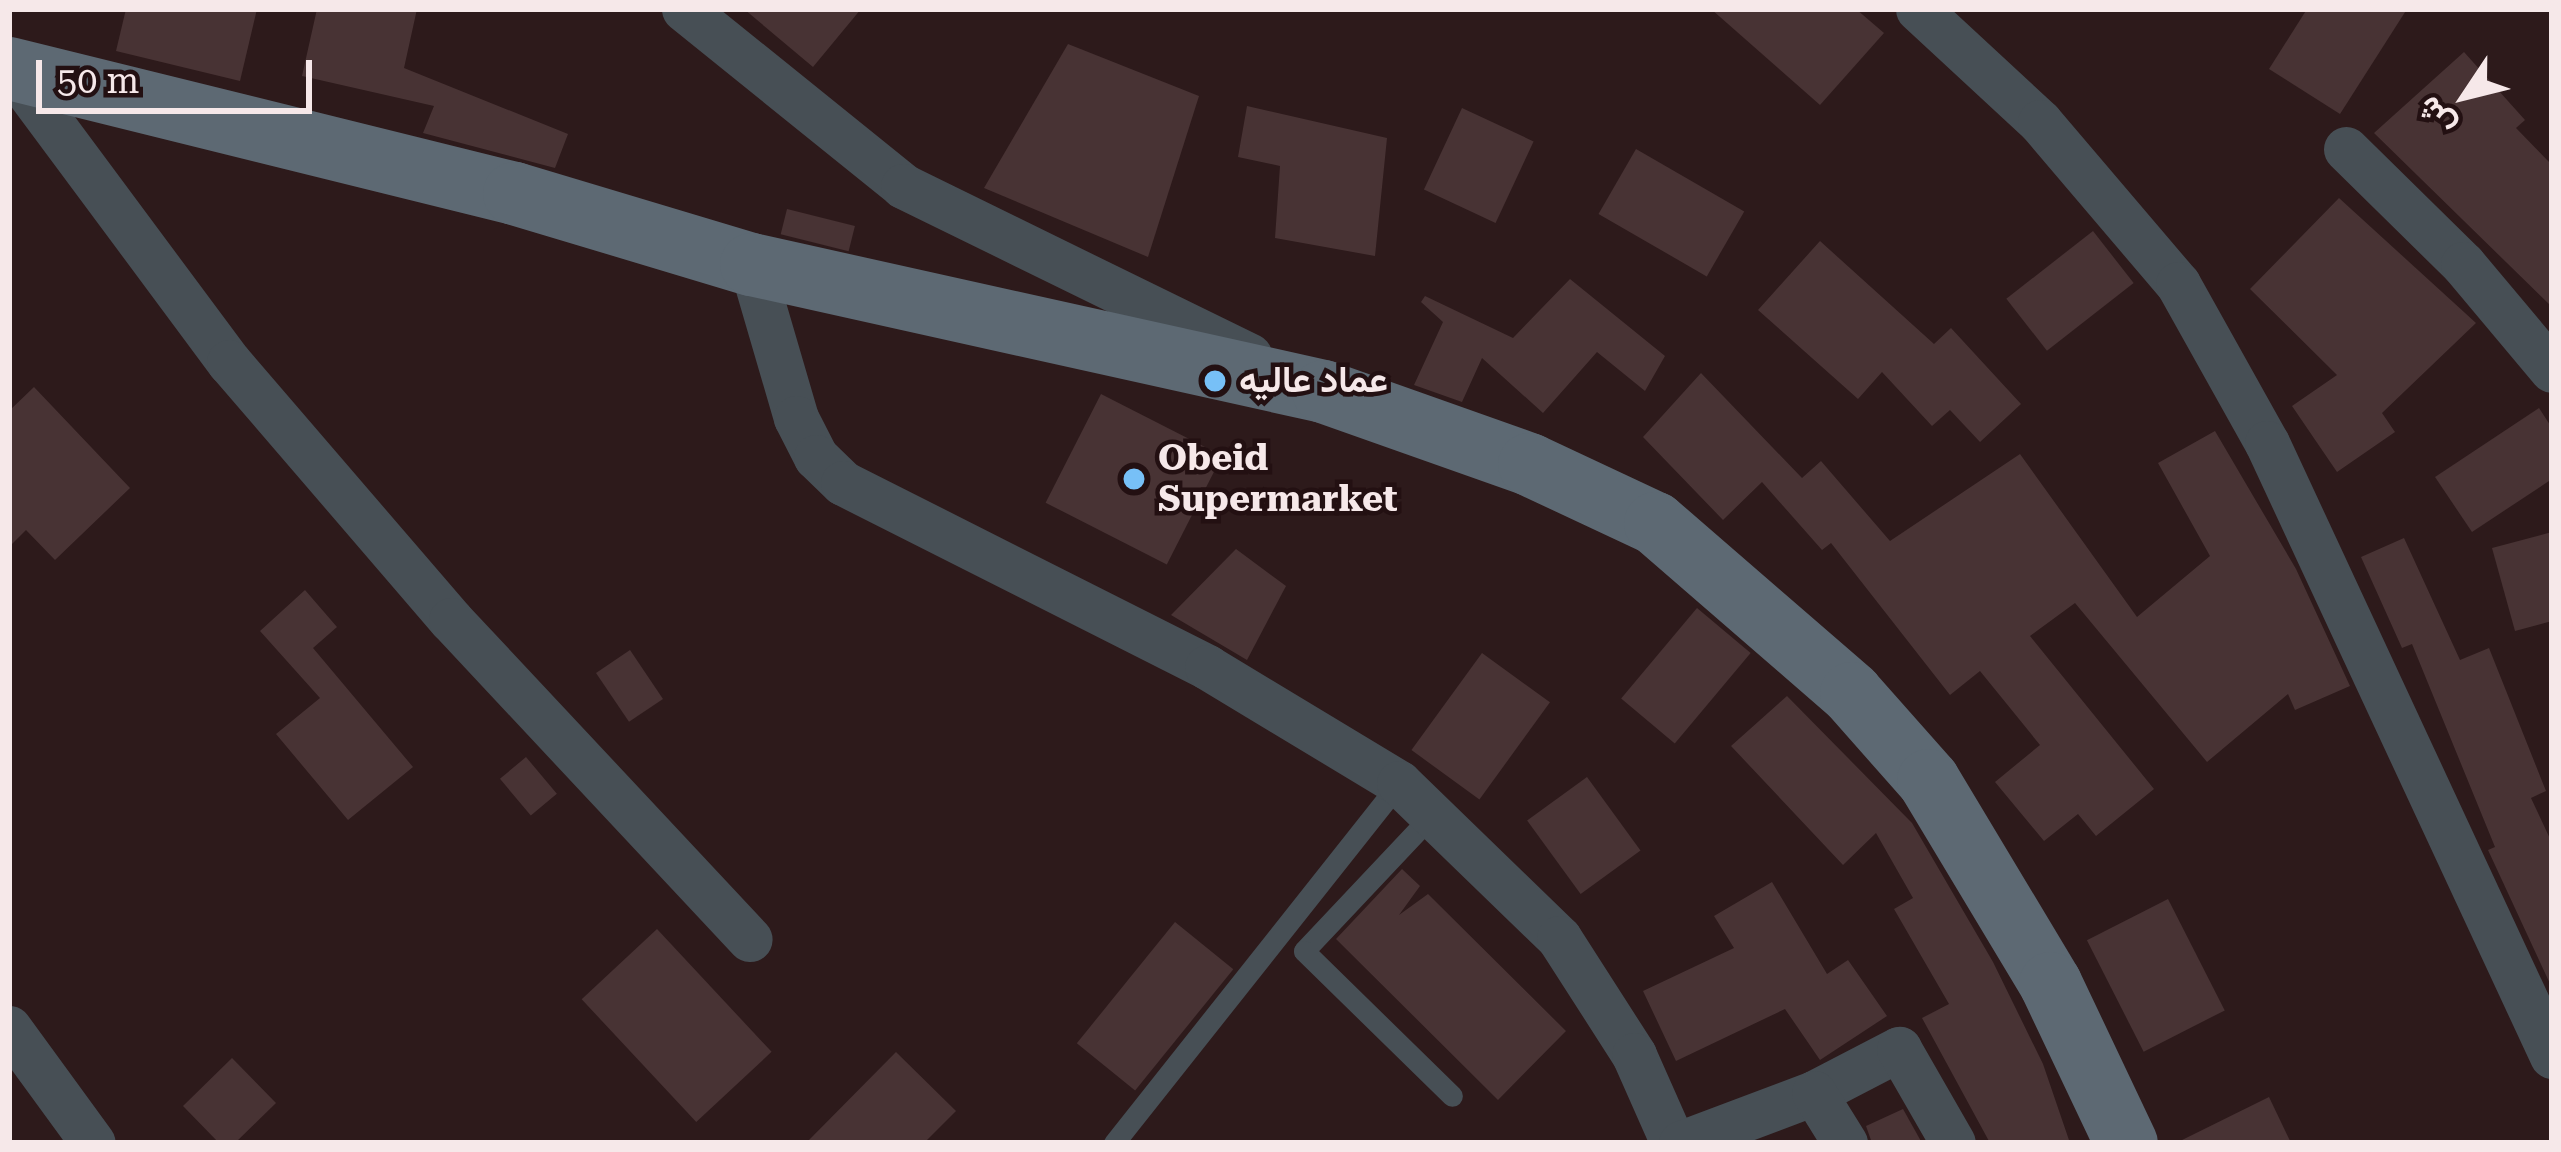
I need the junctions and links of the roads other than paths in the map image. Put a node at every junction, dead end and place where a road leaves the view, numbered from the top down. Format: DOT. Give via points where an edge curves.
graph roads {
  1 [pos="684,9"];
  2 [pos="1918,9"];
  3 [pos="10,67"];
  4 [pos="2346,149"];
  5 [pos="752,264"];
  6 [pos="2552,370"];
  7 [pos="1323,391"];
  8 [pos="1399,783"];
  9 [pos="1432,814"];
  10 [pos="751,939"];
  11 [pos="9,1028"];
  12 [pos="2552,1056"];
  13 [pos="1814,1093"];
  14 [pos="1452,1096"];
  15 [pos="93,1143"];
  16 [pos="1114,1143"];
  17 [pos="1677,1143"];
  18 [pos="1845,1143"];
  19 [pos="1953,1143"];
  20 [pos="2126,1143"];
  1 -- 7 [label="street" via="903,186"];
  2 -- 12 [label="street" via="2040,122 2178,284 2267,443"];
  3 -- 5 [label="main road" via="514,193"];
  3 -- 10 [label="street" via="229,362 452,620"];
  4 -- 6 [label="street" via="2463,264"];
  5 -- 7 [label="main road"];
  5 -- 8 [label="street" via="796,418 843,483 1207,668"];
  7 -- 20 [label="main road" via="1529,464 1655,523 1851,693 1928,780 1984,863"];
  8 -- 9 [label="street"];
  8 -- 16 [label="lane"];
  9 -- 14 [label="lane" via="1304,951"];
  9 -- 17 [label="street" via="1581,968"];
  11 -- 15 [label="street"];
  13 -- 17 [label="street"];
  13 -- 18 [label="street"];
  13 -- 19 [label="street" via="1899,1049"];
}
